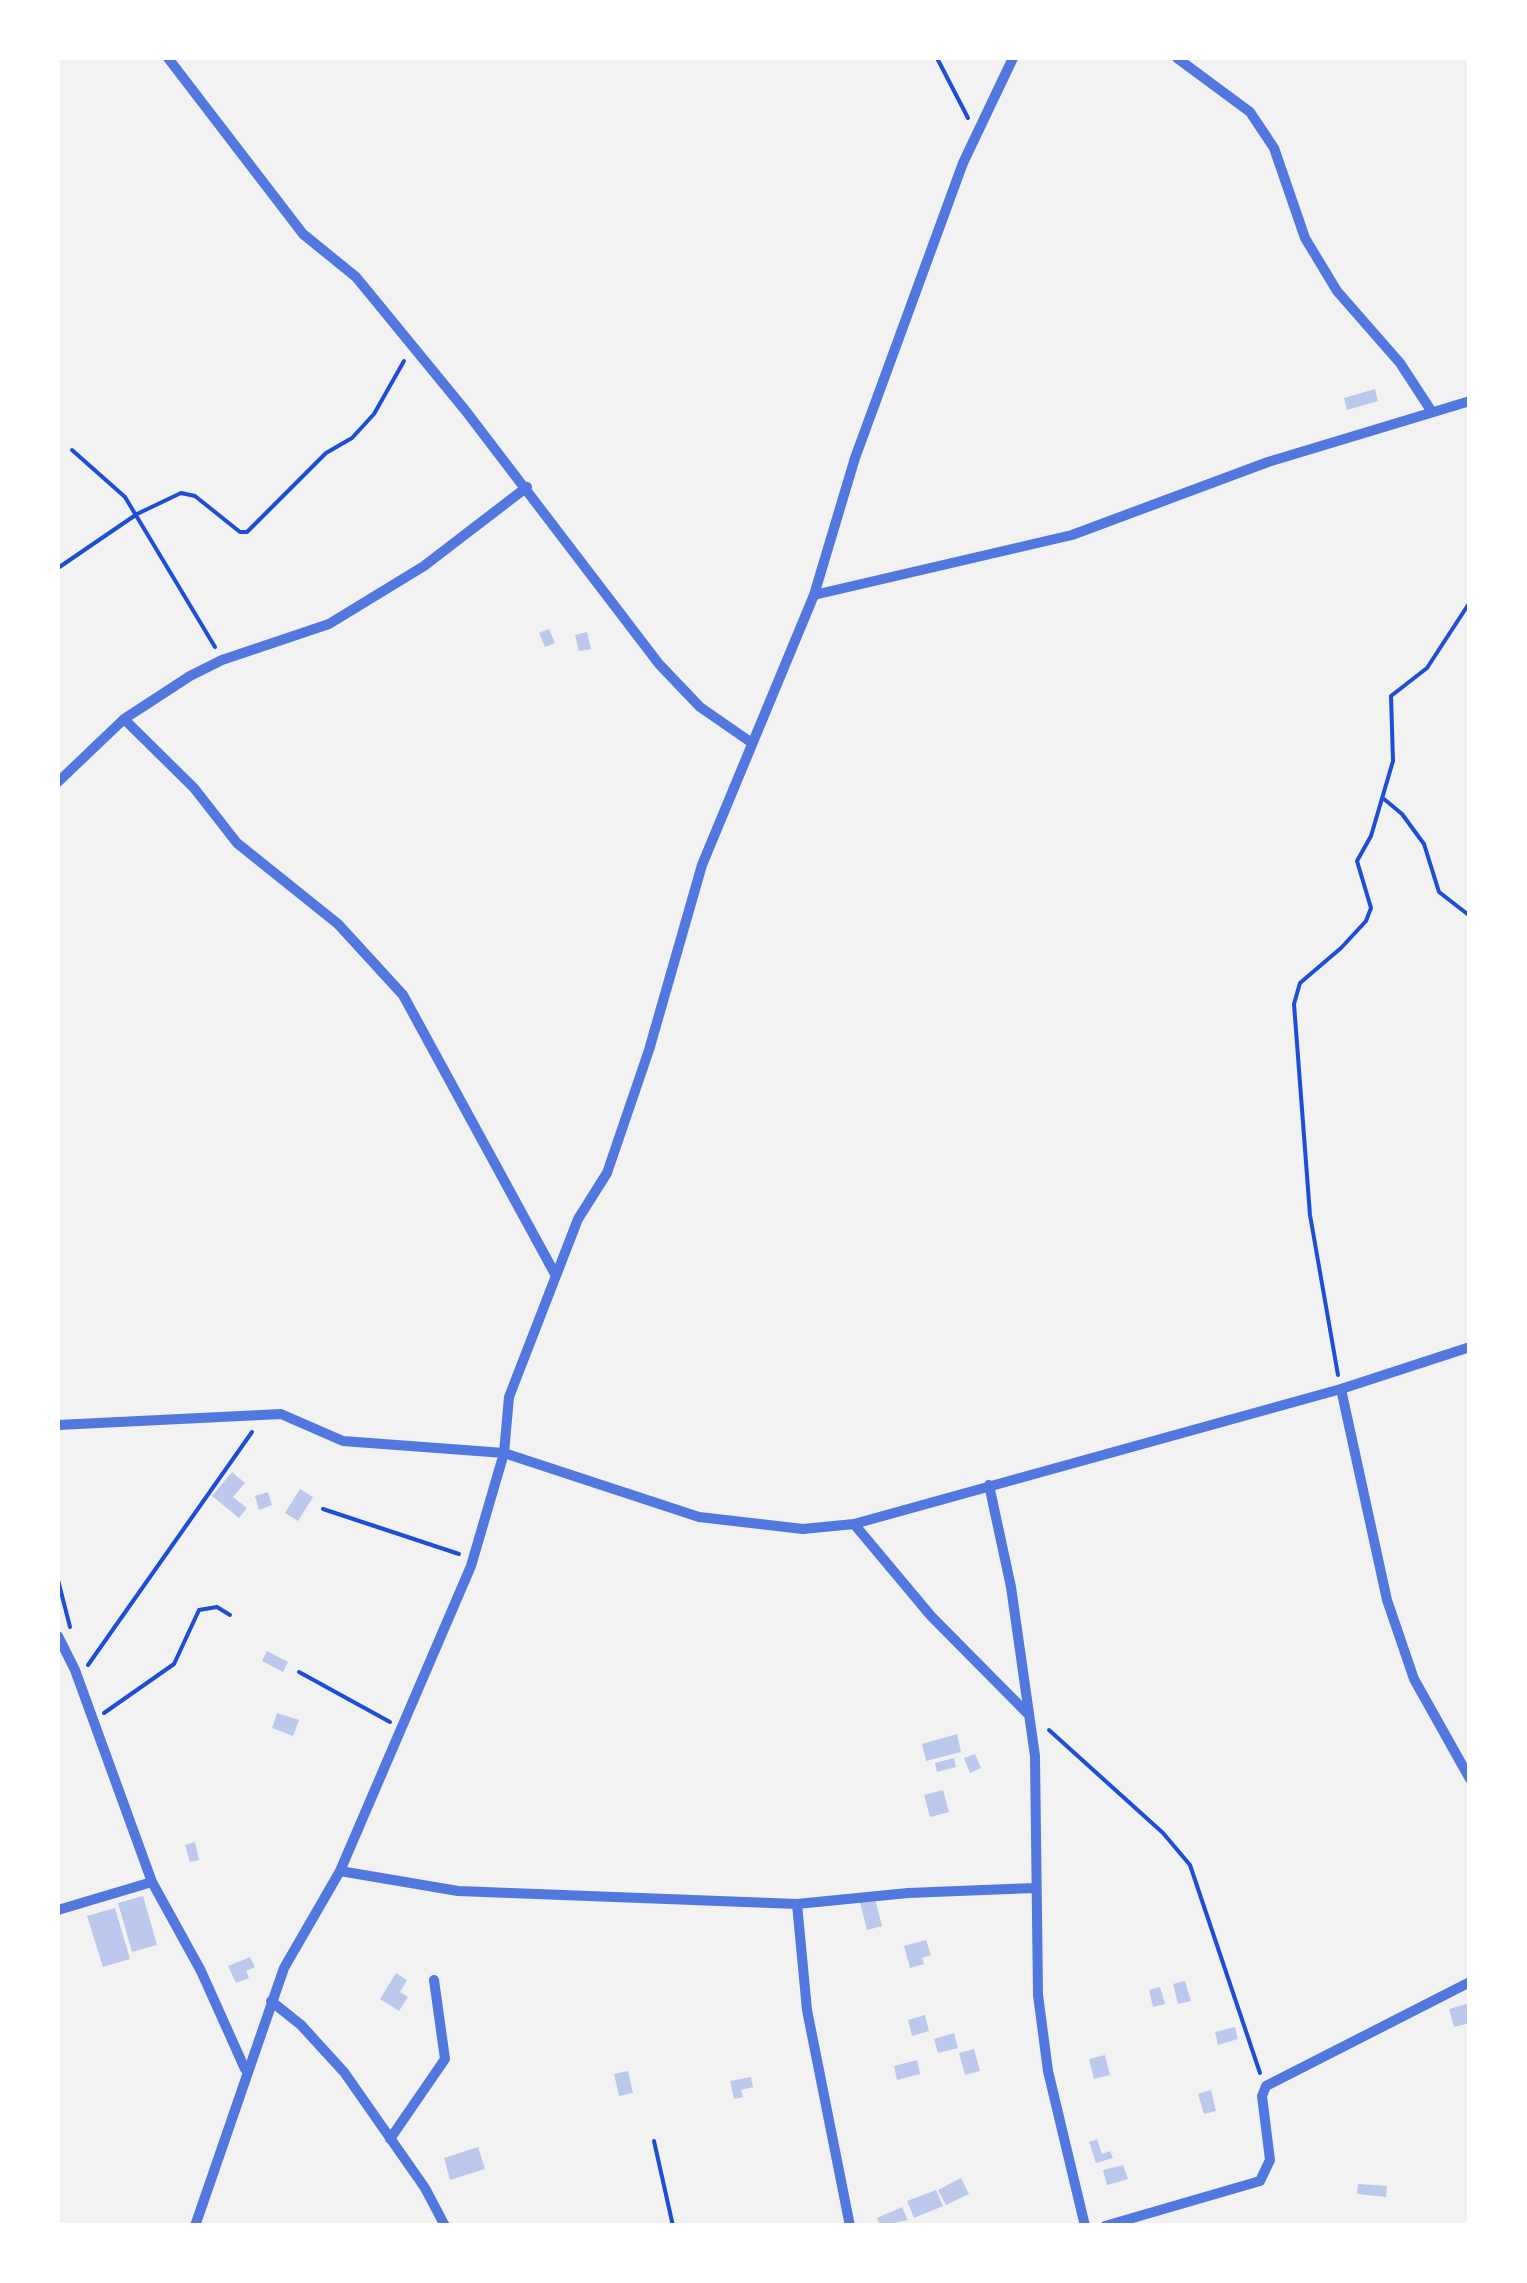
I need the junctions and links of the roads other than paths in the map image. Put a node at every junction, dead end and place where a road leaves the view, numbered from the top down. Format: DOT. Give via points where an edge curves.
graph roads {
  1 [pos="168,58"];
  2 [pos="1013,58"];
  3 [pos="1176,58"];
  4 [pos="1470,402"];
  5 [pos="1432,412"];
  6 [pos="527,488"];
  7 [pos="814,596"];
  8 [pos="124,719"];
  9 [pos="752,743"];
  10 [pos="58,782"];
  11 [pos="554,1274"];
  12 [pos="1470,1346"];
  13 [pos="1341,1390"];
  14 [pos="58,1426"];
  15 [pos="504,1453"];
  16 [pos="989,1485"];
  17 [pos="854,1524"];
  18 [pos="61,1641"];
  19 [pos="1027,1713"];
  20 [pos="1470,1780"];
  21 [pos="340,1871"];
  22 [pos="152,1882"];
  23 [pos="1034,1888"];
  24 [pos="797,1904"];
  25 [pos="58,1910"];
  26 [pos="434,1980"];
  27 [pos="1470,1982"];
  28 [pos="271,2000"];
  29 [pos="246,2070"];
  30 [pos="390,2139"];
  31 [pos="194,2226"];
  32 [pos="446,2226"];
  33 [pos="850,2226"];
  34 [pos="1085,2226"];
  35 [pos="1105,2226"];
  1 -- 6 [label="street" via="303,234 356,277"];
  2 -- 7 [label="street" via="855,458"];
  3 -- 5 [label="street" via="1250,112 1274,148 1305,238 1337,291 1400,363"];
  4 -- 5 [label="street"];
  5 -- 7 [label="street" via="1268,462 1072,536"];
  6 -- 8 [label="street" via="424,566 329,624 222,660"];
  6 -- 9 [label="street" via="659,664 700,707"];
  7 -- 9 [label="street"];
  8 -- 10 [label="street"];
  8 -- 11 [label="street" via="237,842 338,924 403,995"];
  9 -- 11 [label="street" via="702,865 607,1173"];
  11 -- 15 [label="street" via="509,1397"];
  12 -- 13 [label="street"];
  13 -- 16 [label="street"];
  13 -- 20 [label="street" via="1392,1616 1414,1679"];
  14 -- 15 [label="street" via="280,1414 360,1445"];
  15 -- 17 [label="street" via="699,1517 803,1528"];
  15 -- 21 [label="street" via="473,1560"];
  16 -- 17 [label="street"];
  16 -- 19 [label="street"];
  17 -- 19 [label="street" via="931,1616"];
  18 -- 22 [label="street"];
  19 -- 23 [label="street" via="1034,1756"];
  21 -- 24 [label="street" via="458,1891"];
  21 -- 28 [label="street"];
  22 -- 25 [label="street"];
  22 -- 29 [label="street"];
  23 -- 24 [label="street"];
  23 -- 34 [label="street" via="1048,2071"];
  24 -- 33 [label="street" via="807,2010"];
  26 -- 30 [label="street" via="445,2058"];
  27 -- 35 [label="street" via="1266,2086 1270,2160 1260,2181"];
  28 -- 29 [label="street"];
  28 -- 30 [label="street" via="324,2048"];
  29 -- 31 [label="street"];
  30 -- 32 [label="street"];
}
